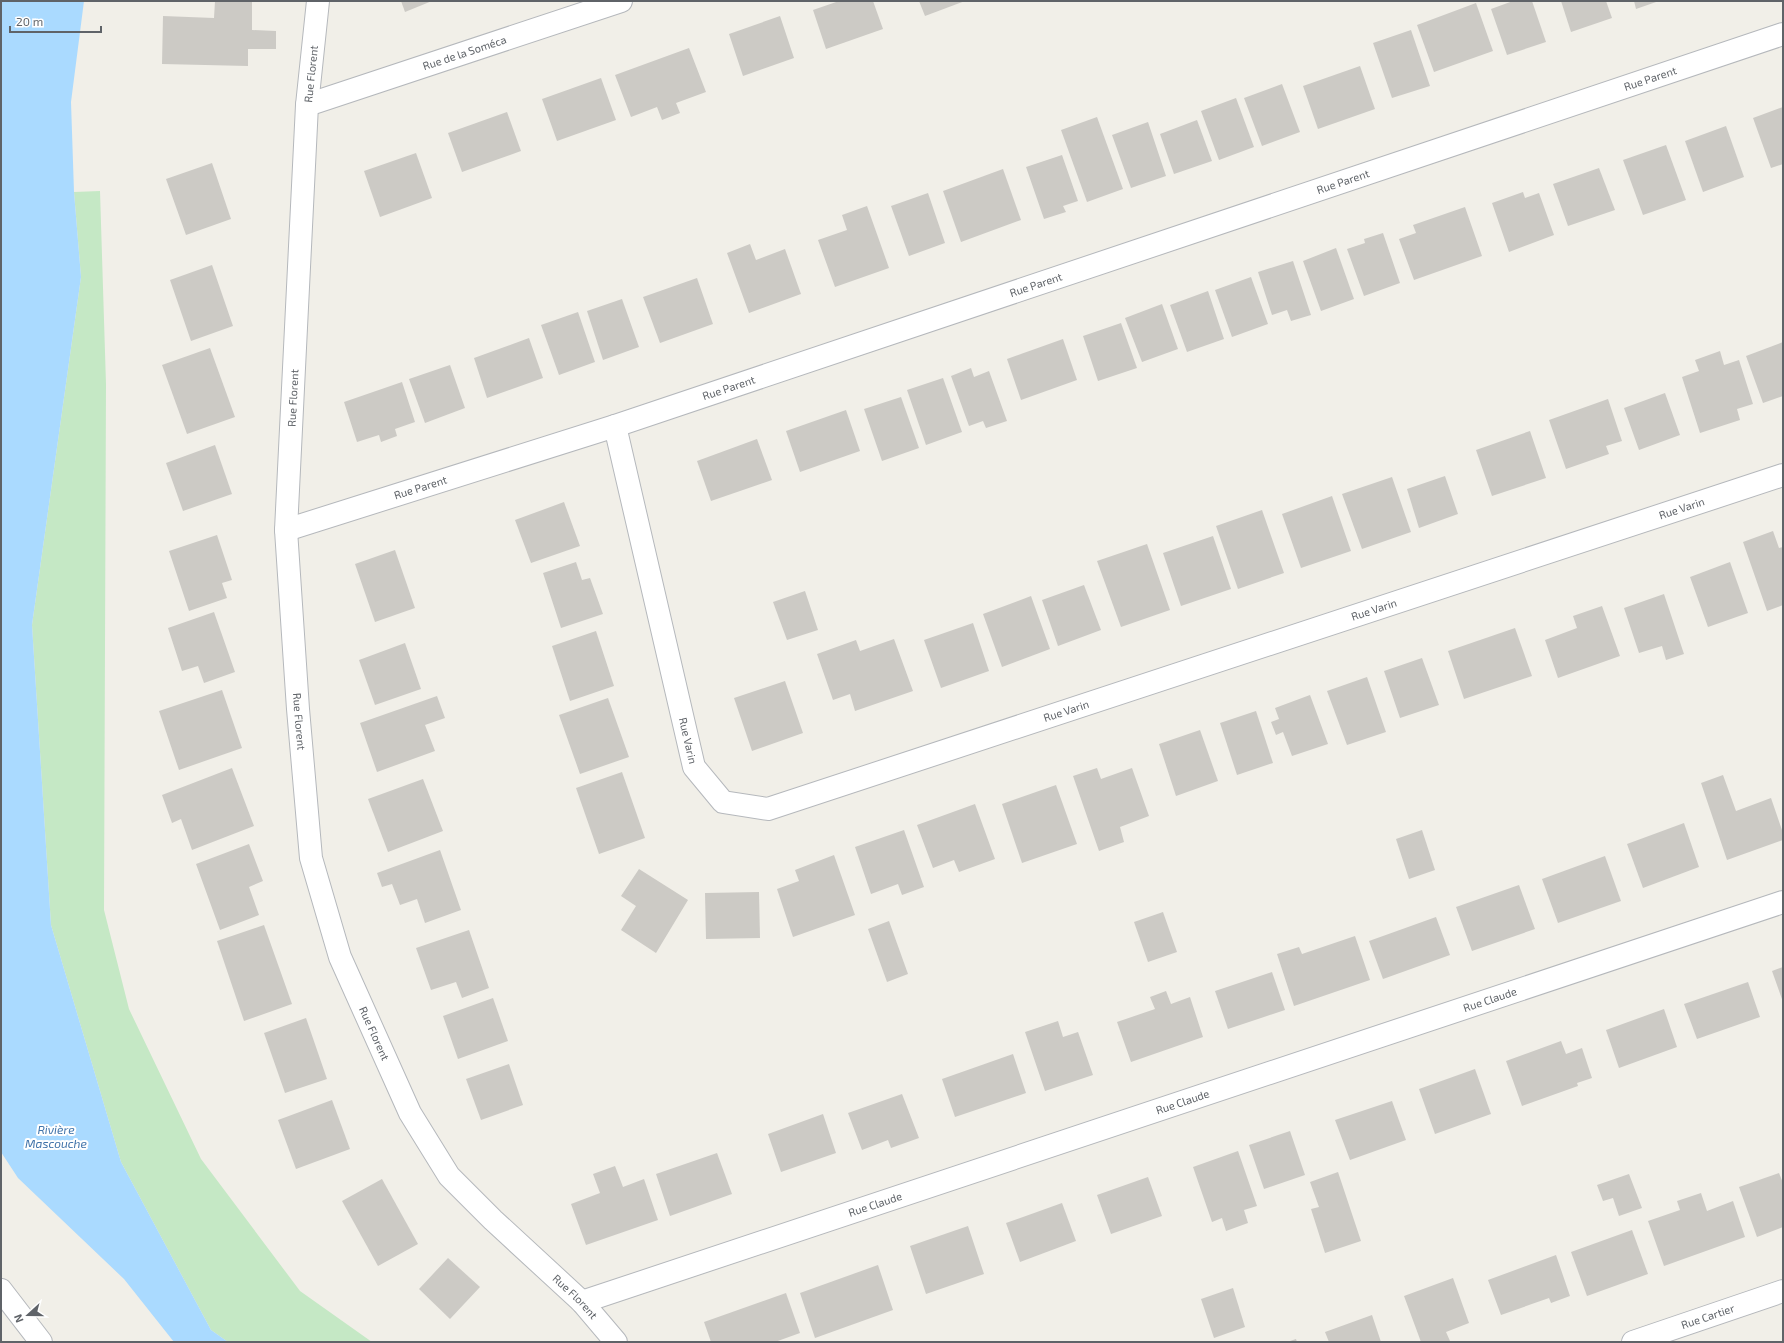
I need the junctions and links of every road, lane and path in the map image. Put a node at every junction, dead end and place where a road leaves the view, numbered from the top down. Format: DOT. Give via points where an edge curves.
graph roads {
  1 [pos="318,1"];
  2 [pos="621,1"];
  3 [pos="1783,34"];
  4 [pos="307,104"];
  5 [pos="615,426"];
  6 [pos="1783,475"];
  7 [pos="286,530"];
  8 [pos="1783,902"];
  9 [pos="1,1290"];
  10 [pos="1783,1291"];
  11 [pos="582,1302"];
  12 [pos="41,1342"];
  13 [pos="616,1342"];
  14 [pos="1633,1342"];
  1 -- 4 [label="street, Rue Florent"];
  2 -- 4 [label="street, Rue de la Soméca"];
  3 -- 5 [label="street, Rue Parent"];
  4 -- 7 [label="street, Rue Florent"];
  5 -- 6 [label="street, Rue Varin" via="694,767 723,802 768,809"];
  5 -- 7 [label="street, Rue Parent"];
  7 -- 11 [label="street, Rue Florent" via="311,858 340,957 410,1113 449,1176"];
  8 -- 11 [label="street, Rue Claude"];
  9 -- 12 [label="street"];
  10 -- 14 [label="street, Rue Cartier"];
  11 -- 13 [label="street, Rue Florent"];
}
